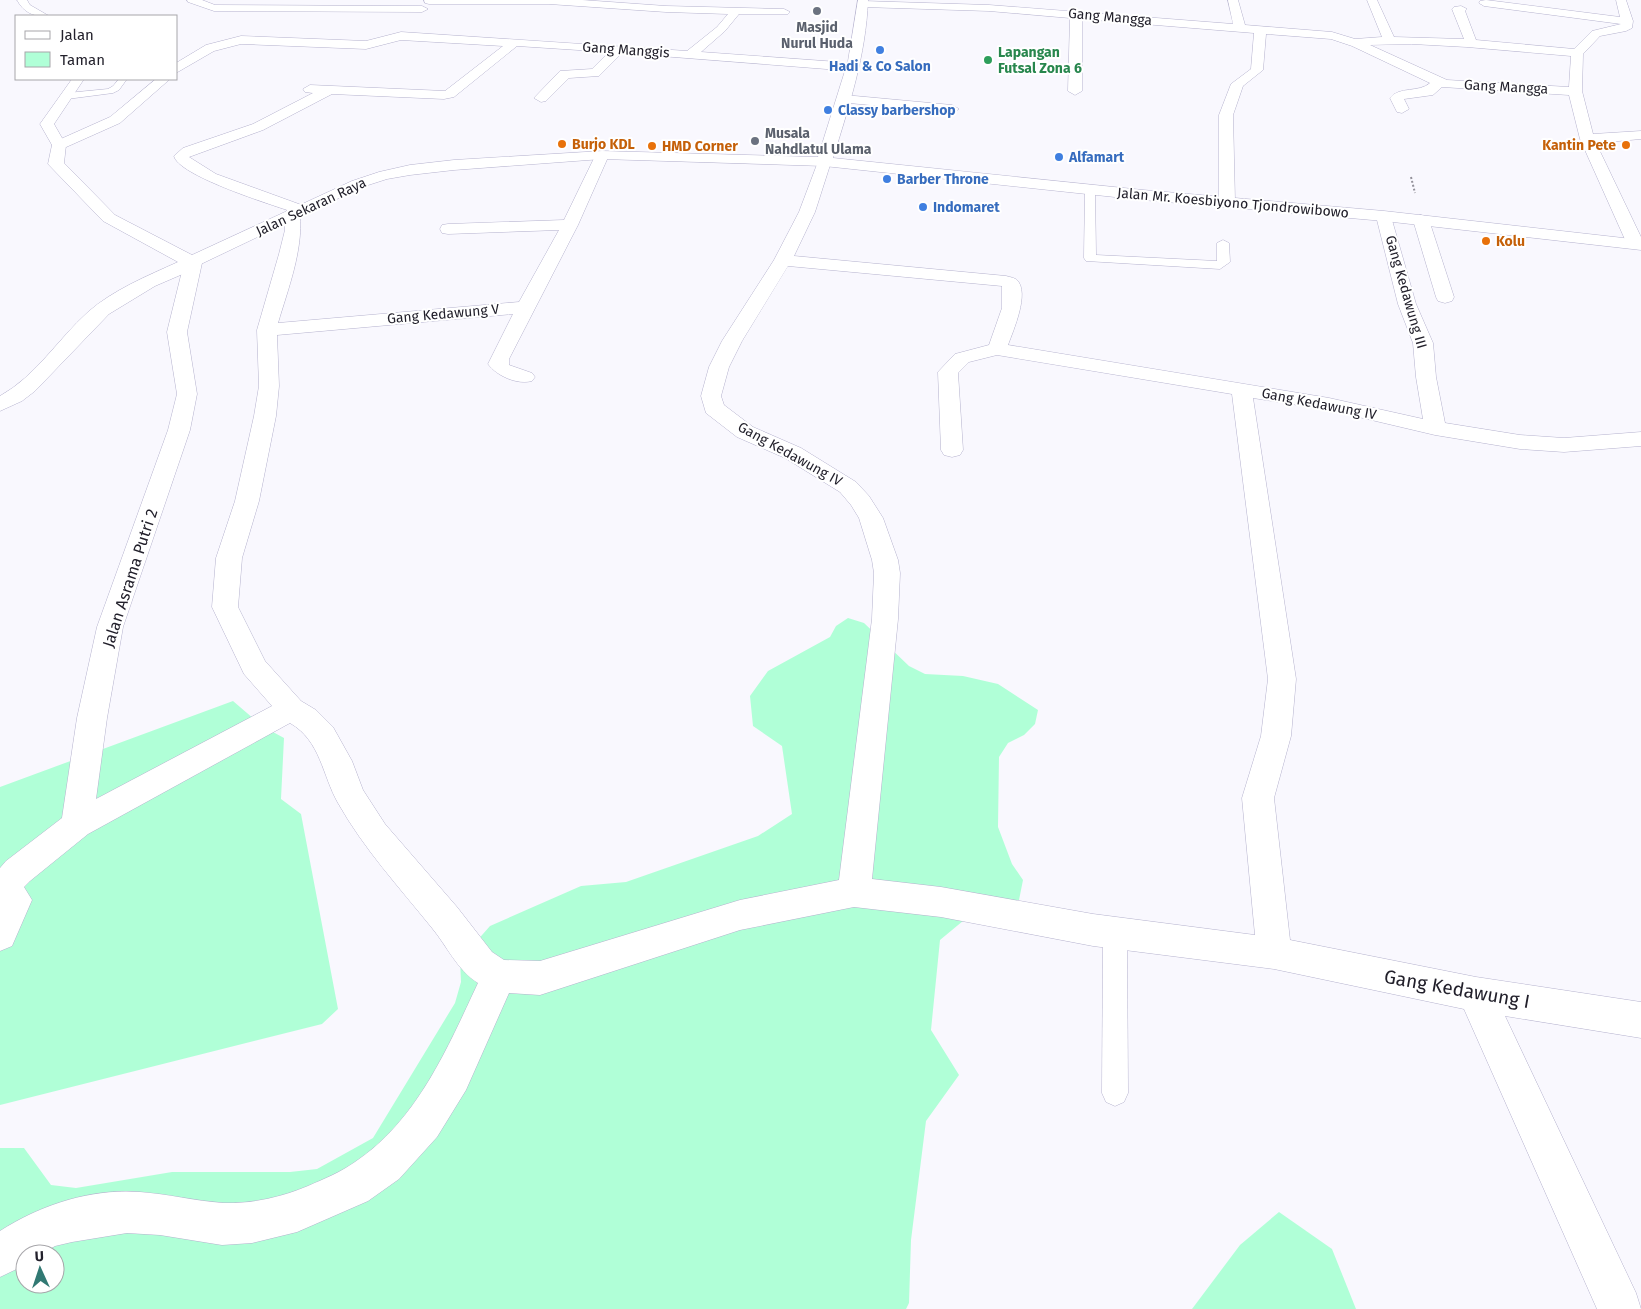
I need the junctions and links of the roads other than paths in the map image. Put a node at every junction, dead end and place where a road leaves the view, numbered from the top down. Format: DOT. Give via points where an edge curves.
graph roads {
  1 [pos="22,0"];
  2 [pos="192,0"];
  3 [pos="549,0"];
  4 [pos="1233,0"];
  5 [pos="1372,0"];
  6 [pos="1621,0"];
  7 [pos="863,2"];
  8 [pos="427,3"];
  9 [pos="1484,3"];
  10 [pos="659,4"];
  11 [pos="1461,9"];
  12 [pos="736,11"];
  13 [pos="784,12"];
  14 [pos="1076,14"];
  15 [pos="41,15"];
  16 [pos="1627,21"];
  17 [pos="1240,28"];
  18 [pos="1260,30"];
  19 [pos="401,36"];
  20 [pos="1388,40"];
  21 [pos="515,42"];
  22 [pos="1356,42"];
  23 [pos="1471,43"];
  24 [pos="620,49"];
  25 [pos="1577,53"];
  26 [pos="690,54"];
  27 [pos="852,67"];
  28 [pos="178,68"];
  29 [pos="77,80"];
  30 [pos="122,80"];
  31 [pos="163,80"];
  32 [pos="1440,82"];
  33 [pos="303,89"];
  34 [pos="329,90"];
  35 [pos="1575,90"];
  36 [pos="1075,91"];
  37 [pos="67,96"];
  38 [pos="541,98"];
  39 [pos="844,99"];
  40 [pos="952,109"];
  41 [pos="1402,109"];
  42 [pos="1641,135"];
  43 [pos="1587,139"];
  44 [pos="59,145"];
  45 [pos="602,155"];
  46 [pos="824,162"];
  47 [pos="1090,190"];
  48 [pos="1228,202"];
  49 [pos="297,212"];
  50 [pos="1384,216"];
  51 [pos="1421,220"];
  52 [pos="570,225"];
  53 [pos="448,229"];
  54 [pos="1223,243"];
  55 [pos="1638,244"];
  56 [pos="783,260"];
  57 [pos="193,263"];
  58 [pos="1445,297"];
  59 [pos="526,307"];
  60 [pos="267,330"];
  61 [pos="997,349"];
  62 [pos="525,378"];
  63 [pos="1242,390"];
  64 [pos="2,406"];
  65 [pos="1436,428"];
  66 [pos="1641,438"];
  67 [pos="952,450"];
  68 [pos="291,709"];
  69 [pos="77,825"];
  70 [pos="0,892"];
  71 [pos="854,892"];
  72 [pos="0,896"];
  73 [pos="1115,933"];
  74 [pos="0,936"];
  75 [pos="1274,953"];
  76 [pos="500,976"];
  77 [pos="1476,994"];
  78 [pos="1641,1020"];
  79 [pos="1115,1093"];
  80 [pos="0,1256"];
  81 [pos="1620,1309"];
  1 -- 15 [label="street" via="26,7"];
  2 -- 8 [label="street" via="207,7 220,8"];
  3 -- 8 [label="street"];
  3 -- 10 [label="street"];
  4 -- 17 [label="street"];
  5 -- 20 [label="street"];
  6 -- 16 [label="street"];
  7 -- 14 [label="street, Gang Mangga"];
  7 -- 27 [label="street, Gang Kedawung IV"];
  8 -- 19 [label="street"];
  9 -- 16 [label="street"];
  10 -- 12 [label="street"];
  11 -- 23 [label="street" via="1458,9"];
  12 -- 13 [label="street"];
  12 -- 26 [label="street" via="721,29"];
  14 -- 17 [label="street, Gang Mangga"];
  14 -- 36 [label="street"];
  16 -- 25 [label="street" via="1624,29 1596,33"];
  17 -- 18 [label="street, Gang Mangga"];
  18 -- 22 [label="street, Gang Mangga" via="1332,36"];
  18 -- 48 [label="street" via="1257,70 1237,84 1226,115"];
  19 -- 21 [label="street, Gang Manggis"];
  19 -- 28 [label="street, Gang Manggis" via="366,45 241,40 210,48"];
  20 -- 22 [label="street, Gang Mangga"];
  20 -- 23 [label="street, Gang Mangga"];
  21 -- 24 [label="street, Gang Manggis"];
  21 -- 34 [label="street" via="449,94"];
  22 -- 32 [label="street, Gang Mangga"];
  23 -- 25 [label="street, Gang Mangga"];
  24 -- 26 [label="street, Gang Manggis"];
  24 -- 38 [label="street" via="596,73 565,74"];
  25 -- 35 [label="street"];
  26 -- 27 [label="street, Gang Manggis"];
  27 -- 39 [label="street, Gang Kedawung IV"];
  29 -- 37 [label="street"];
  30 -- 37 [label="lane" via="110,91"];
  31 -- 44 [label="street" via="115,120"];
  32 -- 35 [label="street, Gang Mangga"];
  32 -- 41 [label="street" via="1428,92 1399,96"];
  33 -- 34 [label="street"];
  34 -- 49 [label="street" via="258,126 181,156 182,160 211,176"];
  35 -- 43 [label="street"];
  37 -- 44 [label="street" via="47,124"];
  39 -- 40 [label="street"];
  39 -- 46 [label="street, Gang Kedawung IV"];
  42 -- 43 [label="street"];
  43 -- 55 [label="street"];
  44 -- 57 [label="street" via="56,164 109,218"];
  45 -- 46 [label="street, Jalan Sekaran Raya"];
  45 -- 49 [label="street, Jalan Sekaran Raya" via="410,170 357,184"];
  45 -- 52 [label="street"];
  46 -- 47 [label="street, Jalan Mr. Koesbiyono Tjondrowibowo"];
  46 -- 56 [label="street, Gang Kedawung IV" via="807,212"];
  47 -- 48 [label="street, Jalan Mr. Koesbiyono Tjondrowibowo"];
  47 -- 54 [label="lane" via="1090,258 1220,265 1224,262"];
  48 -- 50 [label="street, Jalan Mr. Koesbiyono Tjondrowibowo"];
  49 -- 57 [label="street, Jalan Sekaran Raya"];
  49 -- 60 [label="street"];
  50 -- 51 [label="street, Jalan Mr. Koesbiyono Tjondrowibowo"];
  50 -- 65 [label="street, Gang Kedawung III" via="1407,304 1423,343"];
  51 -- 55 [label="street, Jalan Mr. Koesbiyono Tjondrowibowo"];
  51 -- 58 [label="street"];
  52 -- 53 [label="street"];
  52 -- 59 [label="street"];
  56 -- 61 [label="street" via="1010,283 1012,302"];
  56 -- 71 [label="street, Gang Kedawung IV" via="732,341 719,368 711,396 714,408 745,432 793,453 848,487 871,518 885,560 885,619"];
  57 -- 64 [label="street, Jalan Sekaran Raya" via="149,282 110,305 37,378"];
  57 -- 69 [label="street, Jalan Asrama Putri 2" via="177,332 187,394 179,430 110,627 92,718"];
  59 -- 60 [label="street, Gang Kedawung V"];
  59 -- 62 [label="street" via="498,364 502,369"];
  60 -- 68 [label="street" via="269,386 266,416 247,501 229,558 226,607 254,667"];
  61 -- 63 [label="street, Gang Kedawung IV"];
  61 -- 67 [label="street, Gang Kedawung IV" via="962,358 948,372"];
  63 -- 65 [label="street, Gang Kedawung IV" via="1329,404"];
  63 -- 75 [label="street" via="1282,679 1276,736 1258,798"];
  65 -- 66 [label="street, Gang Kedawung IV" via="1520,442 1564,445"];
  68 -- 69 [label="street"];
  68 -- 76 [label="street" via="323,735 349,794 374,834 445,918 478,964"];
  69 -- 70 [label="street" via="18,871"];
  71 -- 73 [label="street, Gang Kedawung I" via="941,902"];
  71 -- 76 [label="street, Gang Kedawung I" via="740,915 540,978"];
  72 -- 74 [label="street" via="10,896 14,900"];
  73 -- 75 [label="street, Gang Kedawung I"];
  73 -- 79 [label="lane"];
  75 -- 77 [label="street, Gang Kedawung I"];
  76 -- 80 [label="street" via="440,1101 384,1166 347,1191 308,1208 262,1220 227,1224 127,1212 86,1219 55,1225"];
  77 -- 78 [label="street, Gang Kedawung I"];
  77 -- 81 [label="street"];
}
